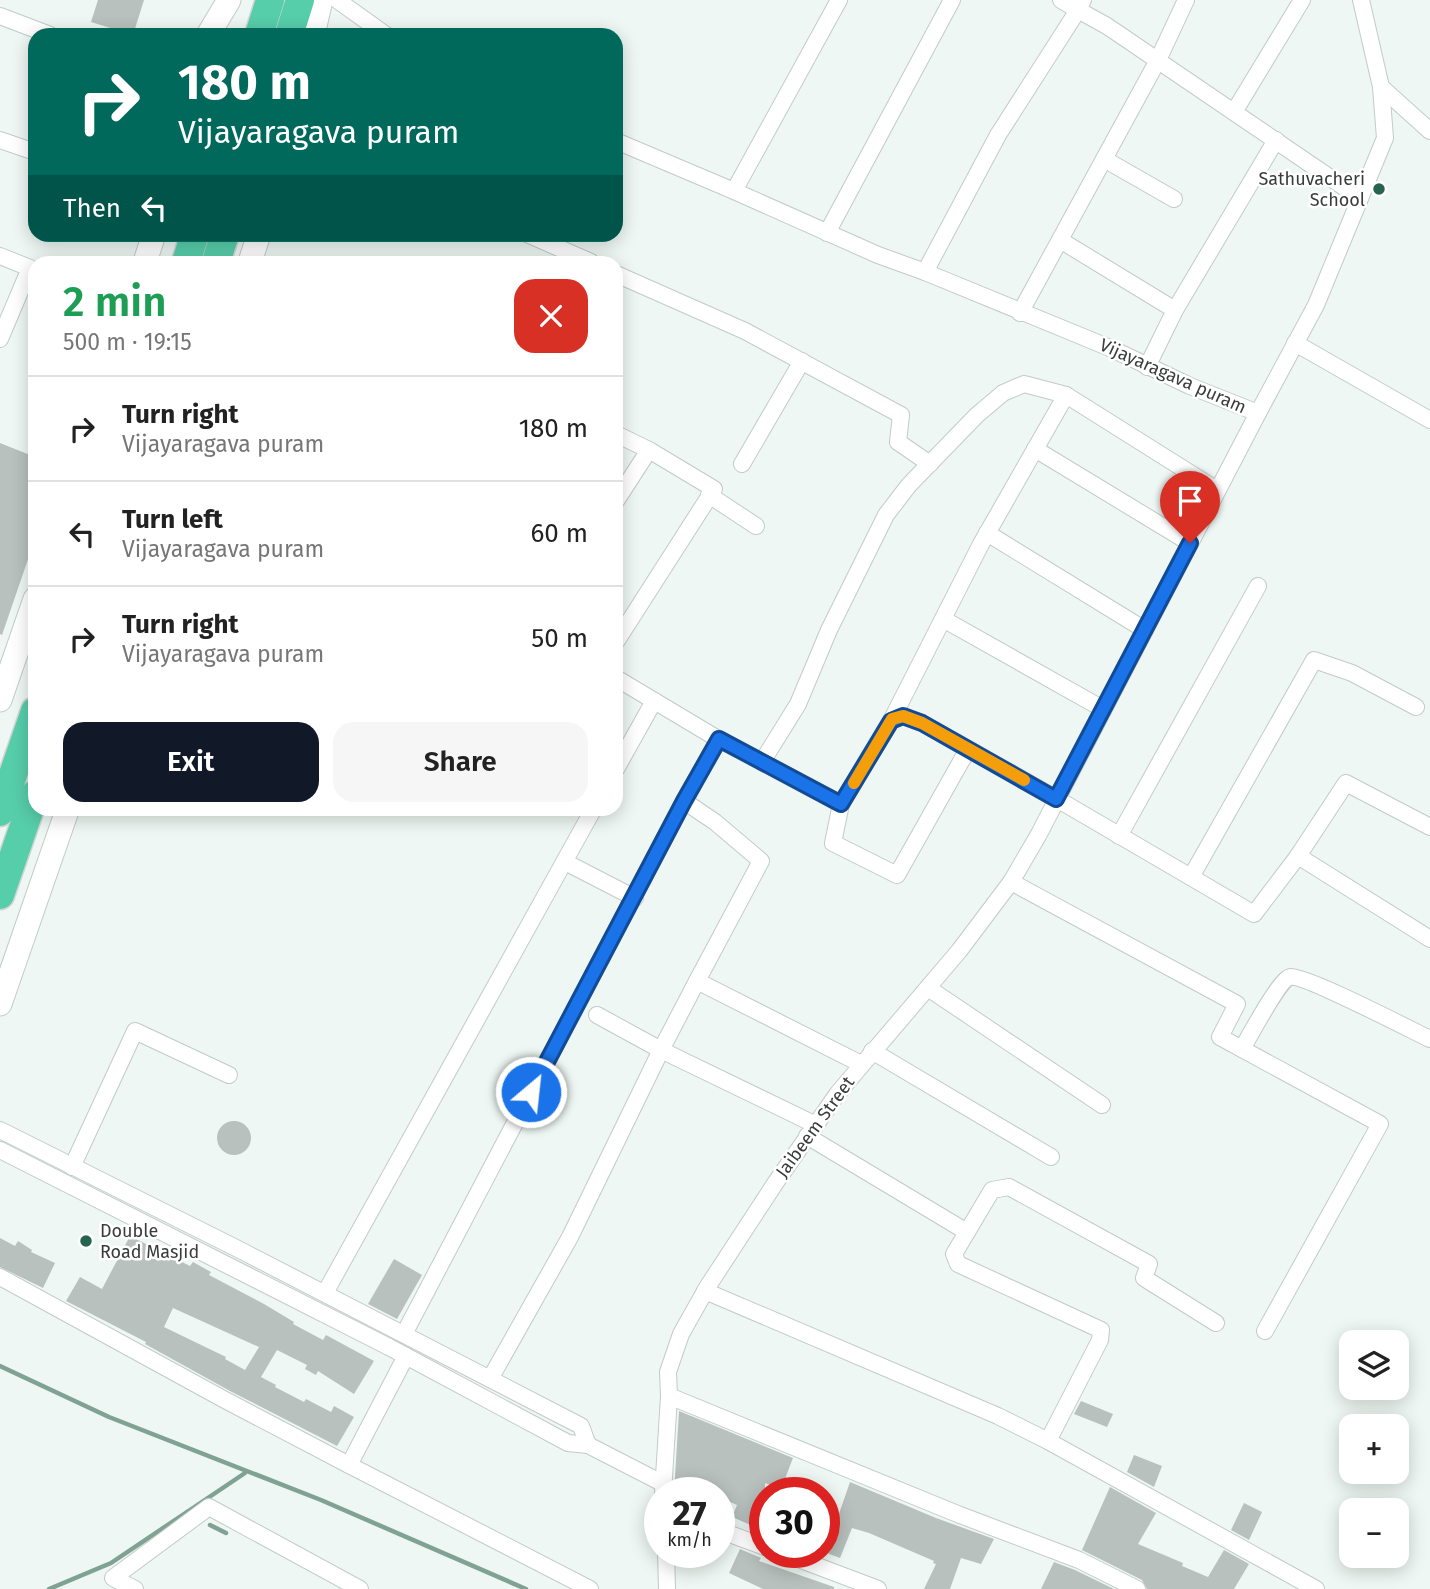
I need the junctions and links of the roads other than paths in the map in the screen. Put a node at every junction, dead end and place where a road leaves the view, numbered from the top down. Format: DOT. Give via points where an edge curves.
graph roads {
  1 [pos="229,0"];
  2 [pos="270,0"];
  3 [pos="300,0"];
  4 [pos="321,0"];
  5 [pos="337,0"];
  6 [pos="839,0"];
  7 [pos="952,0"];
  8 [pos="1061,0"];
  9 [pos="1186,0"];
  10 [pos="1302,0"];
  11 [pos="1361,0"];
  12 [pos="1081,5"];
  13 [pos="0,16"];
  14 [pos="32,28"];
  15 [pos="212,28"];
  16 [pos="261,28"];
  17 [pos="291,28"];
  18 [pos="315,28"];
  19 [pos="376,28"];
  20 [pos="1158,60"];
  21 [pos="1381,87"];
  22 [pos="1234,112"];
  23 [pos="1430,131"];
  24 [pos="0,140"];
  25 [pos="1276,140"];
  26 [pos="623,144"];
  27 [pos="28,150"];
  28 [pos="1104,159"];
  29 [pos="734,191"];
  30 [pos="1360,198"];
  31 [pos="1174,199"];
  32 [pos="827,233"];
  33 [pos="1060,240"];
  34 [pos="545,242"];
  35 [pos="0,256"];
  36 [pos="577,256"];
  37 [pos="28,267"];
  38 [pos="925,272"];
  39 [pos="28,273"];
  40 [pos="623,277"];
  41 [pos="1175,310"];
  42 [pos="1020,313"];
  43 [pos="0,338"];
  44 [pos="1295,344"];
  45 [pos="802,361"];
  46 [pos="1147,367"];
  47 [pos="1066,395"];
  48 [pos="1258,413"];
  49 [pos="1430,420"];
  50 [pos="623,437"];
  51 [pos="1035,449"];
  52 [pos="649,450"];
  53 [pos="743,464"];
  54 [pos="930,464"];
  55 [pos="623,490"];
  56 [pos="1217,490"];
  57 [pos="709,495"];
  58 [pos="756,526"];
  59 [pos="987,533"];
  60 [pos="1190,543"];
  61 [pos="1258,586"];
  62 [pos="28,619"];
  63 [pos="943,619"];
  64 [pos="1145,630"];
  65 [pos="623,631"];
  66 [pos="623,682"];
  67 [pos="0,700"];
  68 [pos="654,701"];
  69 [pos="1416,706"];
  70 [pos="1103,709"];
  71 [pos="891,721"];
  72 [pos="28,731"];
  73 [pos="719,739"];
  74 [pos="968,749"];
  75 [pos="623,756"];
  76 [pos="762,762"];
  77 [pos="1056,799"];
  78 [pos="684,801"];
  79 [pos="841,804"];
  80 [pos="0,812"];
  81 [pos="28,814"];
  82 [pos="65,816"];
  83 [pos="590,816"];
  84 [pos="1430,827"];
  85 [pos="1119,836"];
  86 [pos="1298,856"];
  87 [pos="565,862"];
  88 [pos="1191,877"];
  89 [pos="1011,882"];
  90 [pos="0,895"];
  91 [pos="635,898"];
  92 [pos="1430,939"];
  93 [pos="697,981"];
  94 [pos="928,988"];
  95 [pos="0,1004"];
  96 [pos="597,1015"];
  97 [pos="1430,1039"];
  98 [pos="1242,1049"];
  99 [pos="661,1050"];
  100 [pos="872,1051"];
  101 [pos="861,1064"];
  102 [pos="229,1074"];
  103 [pos="1102,1105"];
  104 [pos="0,1130"];
  105 [pos="811,1131"];
  106 [pos="0,1150"];
  107 [pos="1051,1157"];
  108 [pos="72,1167"];
  109 [pos="967,1232"];
  110 [pos="0,1277"];
  111 [pos="705,1292"];
  112 [pos="325,1293"];
  113 [pos="1216,1323"];
  114 [pos="1265,1331"];
  115 [pos="404,1334"];
  116 [pos="406,1356"];
  117 [pos="490,1379"];
  118 [pos="669,1396"];
  119 [pos="1048,1441"];
  120 [pos="588,1445"];
  121 [pos="349,1465"];
  122 [pos="644,1477"];
  123 [pos="664,1477"];
  124 [pos="666,1568"];
  125 [pos="822,1568"];
  126 [pos="135,1589"];
  127 [pos="360,1589"];
  128 [pos="590,1589"];
  129 [pos="667,1589"];
  130 [pos="878,1589"];
  131 [pos="1137,1589"];
  132 [pos="1316,1589"];
  1 -- 15 [label="main road"];
  2 -- 16 [label="highway"];
  3 -- 17 [label="highway"];
  4 -- 18 [label="main road"];
  5 -- 19 [label="street"];
  6 -- 29 [label="street"];
  7 -- 32 [label="street"];
  8 -- 12 [label="street"];
  9 -- 20 [label="street"];
  10 -- 22 [label="street"];
  11 -- 21 [label="street"];
  12 -- 20 [label="street"];
  12 -- 38 [label="street" via="998,135"];
  13 -- 14 [label="street"];
  20 -- 22 [label="street"];
  20 -- 28 [label="street"];
  21 -- 23 [label="street"];
  21 -- 30 [label="street" via="1385,138"];
  22 -- 25 [label="street"];
  24 -- 27 [label="street"];
  25 -- 30 [label="street"];
  25 -- 41 [label="street"];
  26 -- 29 [label="street, Vijayaragava puram"];
  28 -- 31 [label="street"];
  28 -- 33 [label="street"];
  29 -- 32 [label="street, Vijayaragava puram"];
  30 -- 44 [label="street"];
  32 -- 38 [label="street, Vijayaragava puram"];
  33 -- 41 [label="street"];
  33 -- 42 [label="street"];
  34 -- 36 [label="street"];
  35 -- 37 [label="street"];
  38 -- 42 [label="street, Vijayaragava puram"];
  39 -- 43 [label="street"];
  40 -- 45 [label="street"];
  41 -- 46 [label="street"];
  42 -- 46 [label="street, Vijayaragava puram"];
  44 -- 48 [label="street"];
  44 -- 49 [label="street"];
  45 -- 53 [label="street"];
  45 -- 54 [label="street" via="901,415 898,442"];
  46 -- 48 [label="street, Vijayaragava puram"];
  47 -- 51 [label="street"];
  47 -- 54 [label="street" via="1024,384 1003,393"];
  47 -- 56 [label="street"];
  48 -- 56 [label="street, Vijayaragava puram"];
  50 -- 52 [label="street"];
  51 -- 59 [label="street"];
  51 -- 60 [label="street"];
  52 -- 55 [label="street"];
  52 -- 57 [label="street" via="714,489"];
  54 -- 76 [label="street" via="886,515 798,704"];
  56 -- 60 [label="street, Vijayaragava puram"];
  57 -- 58 [label="street"];
  57 -- 65 [label="street"];
  59 -- 63 [label="street"];
  59 -- 64 [label="street"];
  60 -- 64 [label="street, Vijayaragava puram"];
  61 -- 85 [label="street"];
  62 -- 67 [label="main road"];
  63 -- 70 [label="street"];
  63 -- 71 [label="street"];
  64 -- 70 [label="street, Vijayaragava puram"];
  66 -- 68 [label="street"];
  68 -- 73 [label="street"];
  68 -- 75 [label="street"];
  69 -- 88 [label="street" via="1352,673 1314,660"];
  70 -- 77 [label="street, Vijayaragava puram"];
  71 -- 74 [label="street" via="903,716"];
  71 -- 79 [label="street"];
  72 -- 80 [label="highway"];
  73 -- 76 [label="street"];
  73 -- 78 [label="street"];
  74 -- 77 [label="street"];
  74 -- 79 [label="street" via="897,875 833,843"];
  76 -- 79 [label="street"];
  77 -- 85 [label="street"];
  77 -- 89 [label="street, Jaibeem Street"];
  78 -- 91 [label="street"];
  78 -- 93 [label="street" via="761,861"];
  81 -- 90 [label="highway"];
  82 -- 95 [label="main road"];
  83 -- 87 [label="street"];
  84 -- 86 [label="street" via="1346,783"];
  85 -- 88 [label="street"];
  86 -- 88 [label="street" via="1254,914"];
  86 -- 92 [label="street"];
  87 -- 91 [label="street"];
  87 -- 112 [label="street"];
  89 -- 94 [label="street, Jaibeem Street"];
  89 -- 98 [label="street" via="1237,1004 1220,1037"];
  91 -- 115 [label="street"];
  93 -- 99 [label="street"];
  93 -- 101 [label="street"];
  94 -- 100 [label="street, Jaibeem Street"];
  94 -- 103 [label="street"];
  96 -- 99 [label="street"];
  97 -- 98 [label="street" via="1293,976 1279,988"];
  98 -- 114 [label="street" via="1380,1124"];
  99 -- 105 [label="street"];
  99 -- 117 [label="street" via="570,1237"];
  100 -- 101 [label="street, Jaibeem Street"];
  100 -- 107 [label="street"];
  101 -- 105 [label="street, Jaibeem Street"];
  102 -- 108 [label="street" via="135,1031"];
  104 -- 108 [label="street"];
  105 -- 109 [label="street"];
  105 -- 111 [label="street, Jaibeem Street"];
  106 -- 116 [label="street"];
  108 -- 112 [label="street"];
  109 -- 113 [label="street" via="992,1190 1009,1188 1149,1264 1144,1278"];
  109 -- 119 [label="street" via="954,1254 958,1264 1101,1330"];
  110 -- 121 [label="street"];
  111 -- 118 [label="street, Jaibeem Street" via="681,1334 668,1372"];
  111 -- 119 [label="street"];
  112 -- 115 [label="street"];
  115 -- 117 [label="street"];
  116 -- 120 [label="street" via="568,1443"];
  116 -- 121 [label="street"];
  117 -- 120 [label="street" via="581,1426"];
  118 -- 123 [label="street, Jaibeem Street"];
  118 -- 131 [label="street" via="1079,1560"];
  119 -- 132 [label="street"];
  120 -- 122 [label="street"];
  121 -- 128 [label="street"];
  124 -- 129 [label="street"];
  125 -- 130 [label="street"];
  126 -- 127 [label="street" via="113,1578 209,1507"];
}
